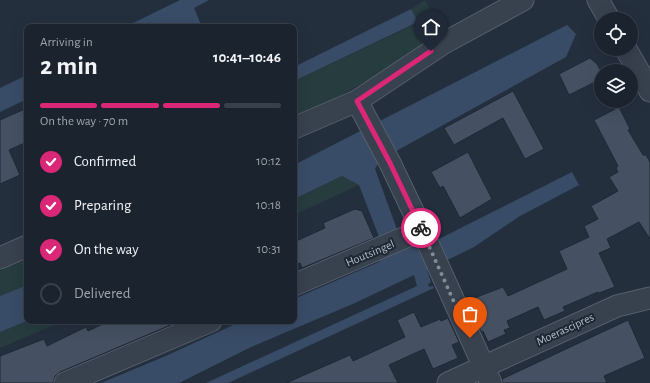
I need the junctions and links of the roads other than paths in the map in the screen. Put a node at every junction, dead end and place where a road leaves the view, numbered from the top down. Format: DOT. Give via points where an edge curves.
graph roads {
  1 [pos="524,0"];
  2 [pos="598,0"];
  3 [pos="604,12"];
  4 [pos="630,56"];
  5 [pos="650,91"];
  6 [pos="357,101"];
  7 [pos="297,127"];
  8 [pos="418,236"];
  9 [pos="24,247"];
  10 [pos="0,258"];
  11 [pos="297,285"];
  12 [pos="650,298"];
  13 [pos="203,324"];
  14 [pos="487,375"];
  15 [pos="65,383"];
  16 [pos="448,383"];
  1 -- 6 [label="street" via="444,42"];
  2 -- 3 [label="street"];
  4 -- 5 [label="street"];
  6 -- 7 [label="street"];
  6 -- 8 [label="street" via="390,163"];
  8 -- 11 [label="street, Houtsingel" via="377,250"];
  8 -- 14 [label="street" via="441,272"];
  9 -- 10 [label="street"];
  12 -- 14 [label="street, Moerascipres" via="617,306"];
  13 -- 15 [label="street"];
  14 -- 16 [label="street, Moerascipres"];
}
